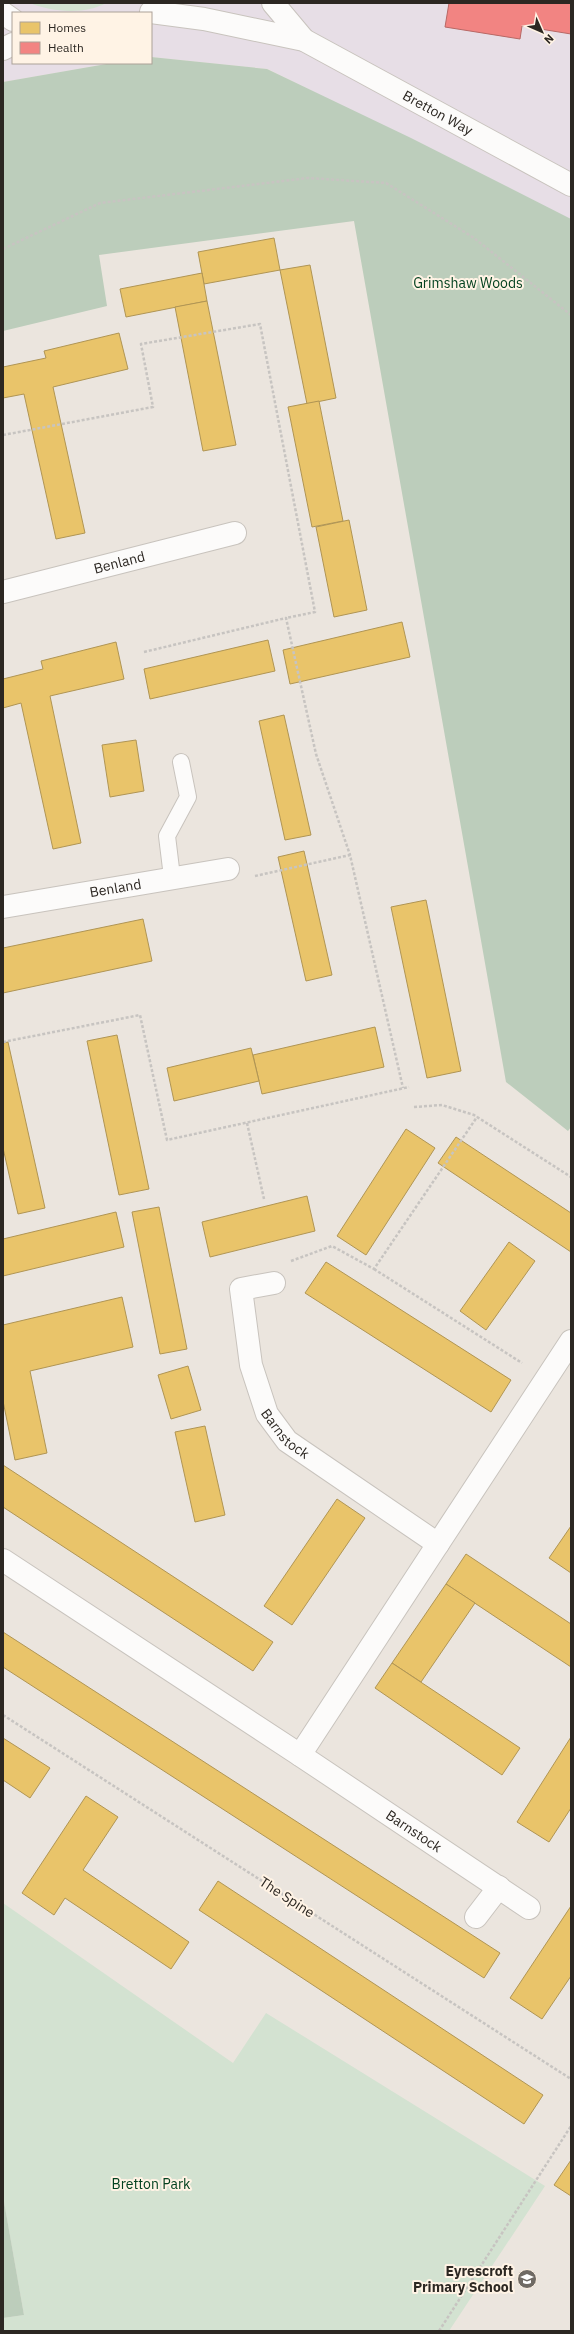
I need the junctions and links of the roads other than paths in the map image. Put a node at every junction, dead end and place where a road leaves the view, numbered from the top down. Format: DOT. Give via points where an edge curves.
graph roads {
  1 [pos="273,3"];
  2 [pos="153,9"];
  3 [pos="3,13"];
  4 [pos="12,19"];
  5 [pos="304,40"];
  6 [pos="12,44"];
  7 [pos="3,49"];
  8 [pos="571,185"];
  9 [pos="235,533"];
  10 [pos="3,592"];
  11 [pos="181,762"];
  12 [pos="223,869"];
  13 [pos="172,877"];
  14 [pos="3,907"];
  15 [pos="274,1282"];
  16 [pos="571,1341"];
  17 [pos="438,1544"];
  18 [pos="6,1567"];
  19 [pos="300,1755"];
  20 [pos="499,1887"];
  21 [pos="529,1908"];
  22 [pos="476,1917"];
  1 -- 5 [label="street, Bretton Way"];
  2 -- 5 [label="street, Bretton Way"];
  3 -- 4 [label="street"];
  5 -- 8 [label="street, Bretton Way"];
  6 -- 7 [label="street"];
  9 -- 10 [label="street, Benland"];
  11 -- 13 [label="lane" via="188,797 167,836"];
  12 -- 13 [label="street, Benland"];
  13 -- 14 [label="street, Benland"];
  15 -- 17 [label="street, Barnstock" via="241,1289 251,1365 266,1414 287,1441"];
  16 -- 17 [label="street"];
  17 -- 19 [label="street"];
  18 -- 19 [label="street, Barnstock"];
  19 -- 20 [label="street, Barnstock"];
  20 -- 21 [label="street, Barnstock"];
  20 -- 22 [label="street"];
}
